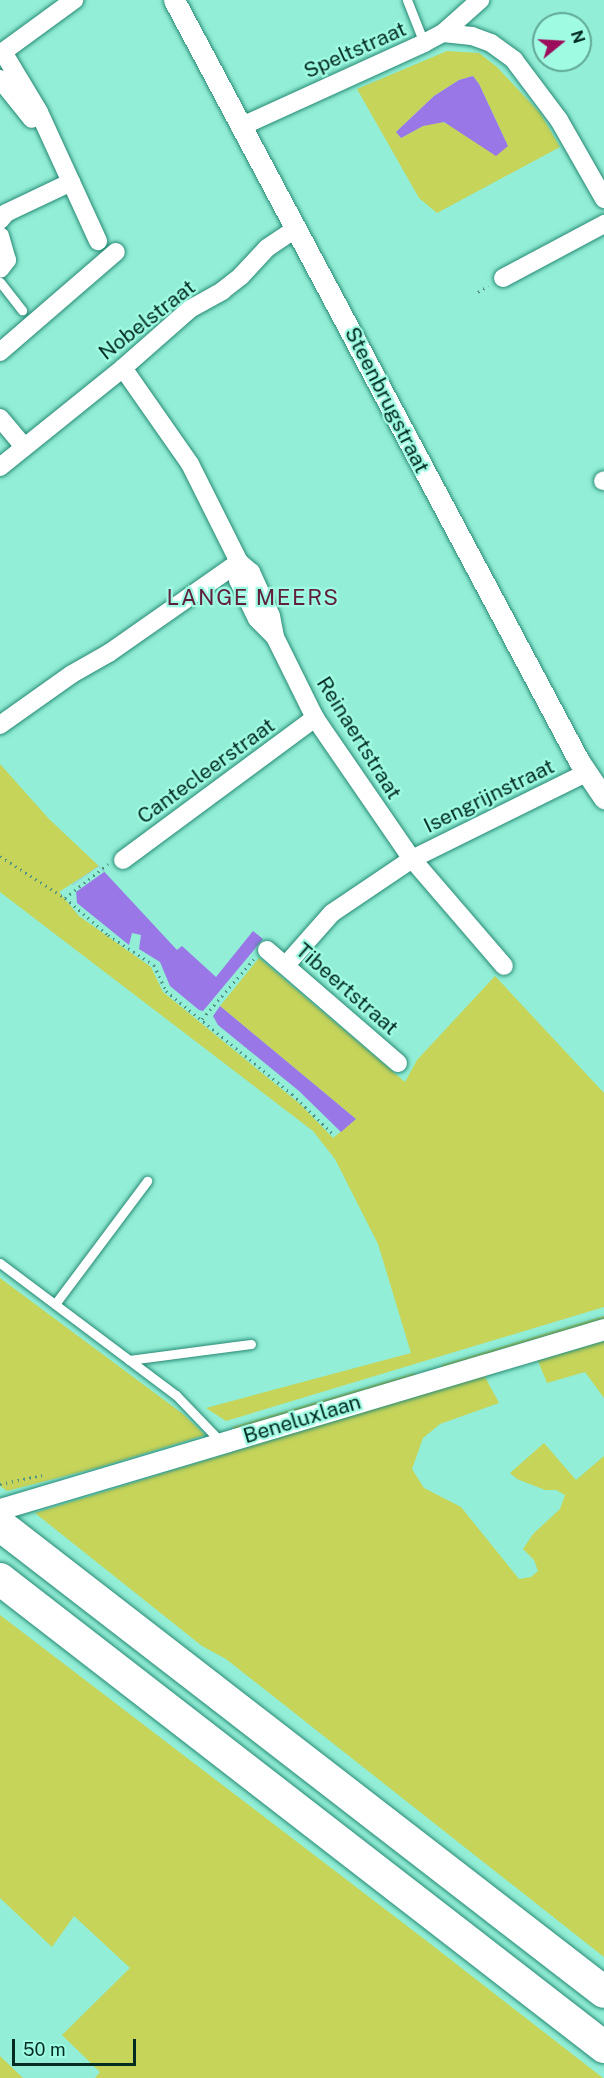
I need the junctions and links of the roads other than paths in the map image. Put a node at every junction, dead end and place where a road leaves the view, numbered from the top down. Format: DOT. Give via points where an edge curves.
graph roads {
  1 [pos="74,0"];
  2 [pos="174,0"];
  3 [pos="407,0"];
  4 [pos="480,0"];
  5 [pos="442,33"];
  6 [pos="424,43"];
  7 [pos="2,53"];
  8 [pos="0,79"];
  9 [pos="240,127"];
  10 [pos="60,153"];
  11 [pos="71,182"];
  12 [pos="602,191"];
  13 [pos="0,220"];
  14 [pos="604,224"];
  15 [pos="297,228"];
  16 [pos="0,236"];
  17 [pos="98,241"];
  18 [pos="116,252"];
  19 [pos="0,269"];
  20 [pos="503,278"];
  21 [pos="0,282"];
  22 [pos="22,310"];
  23 [pos="0,352"];
  24 [pos="123,368"];
  25 [pos="0,418"];
  26 [pos="24,447"];
  27 [pos="0,466"];
  28 [pos="239,562"];
  29 [pos="315,718"];
  30 [pos="0,725"];
  31 [pos="586,774"];
  32 [pos="604,798"];
  33 [pos="412,859"];
  34 [pos="123,860"];
  35 [pos="267,950"];
  36 [pos="286,965"];
  37 [pos="504,966"];
  38 [pos="398,1063"];
  39 [pos="147,1181"];
  40 [pos="0,1263"];
  41 [pos="55,1304"];
  42 [pos="604,1329"];
  43 [pos="251,1344"];
  44 [pos="129,1360"];
  45 [pos="223,1443"];
  46 [pos="0,1509"];
  47 [pos="0,1525"];
  48 [pos="0,1579"];
  49 [pos="604,1992"];
  50 [pos="604,2047"];
  1 -- 7 [label="street"];
  2 -- 9 [label="street, Steenbrugstraat"];
  3 -- 6 [label="lane"];
  4 -- 5 [label="street, Speltstraat"];
  5 -- 6 [label="street, Speltstraat"];
  5 -- 12 [label="street" via="472,36 491,43 514,60 559,120"];
  6 -- 9 [label="street, Speltstraat"];
  7 -- 10 [label="street"];
  8 -- 10 [label="street"];
  9 -- 15 [label="street, Steenbrugstraat"];
  10 -- 11 [label="street"];
  11 -- 13 [label="street" via="6,213"];
  11 -- 17 [label="street"];
  14 -- 20 [label="street"];
  15 -- 24 [label="street, Nobelstraat" via="267,248 222,291 190,309"];
  15 -- 31 [label="street, Steenbrugstraat" via="448,520"];
  16 -- 19 [label="street" via="7,260"];
  18 -- 23 [label="street"];
  21 -- 22 [label="lane"];
  24 -- 26 [label="street, Nobelstraat"];
  24 -- 28 [label="street, Reinaertstraat" via="190,464"];
  25 -- 26 [label="street"];
  26 -- 27 [label="street, Nobelstraat"];
  28 -- 29 [label="street, Reinaertstraat" via="238,580 247,599 257,619 276,637"];
  28 -- 30 [label="street"];
  29 -- 33 [label="street, Reinaertstraat"];
  29 -- 34 [label="street, Cantecleerstraat"];
  31 -- 32 [label="street, Steenbrugstraat"];
  31 -- 33 [label="street, Isengrijnstraat"];
  33 -- 36 [label="street, Isengrijnstraat" via="332,913"];
  33 -- 37 [label="street, Isengrijnstraat"];
  35 -- 36 [label="street, Tibeertstraat"];
  36 -- 38 [label="street, Tibeertstraat"];
  39 -- 41 [label="lane"];
  40 -- 41 [label="lane"];
  41 -- 44 [label="lane"];
  42 -- 45 [label="street, Beneluxlaan"];
  43 -- 44 [label="lane"];
  44 -- 45 [label="lane" via="176,1395"];
  45 -- 46 [label="street, Beneluxlaan"];
  47 -- 49 [label="highway"];
  48 -- 50 [label="highway"];
}
